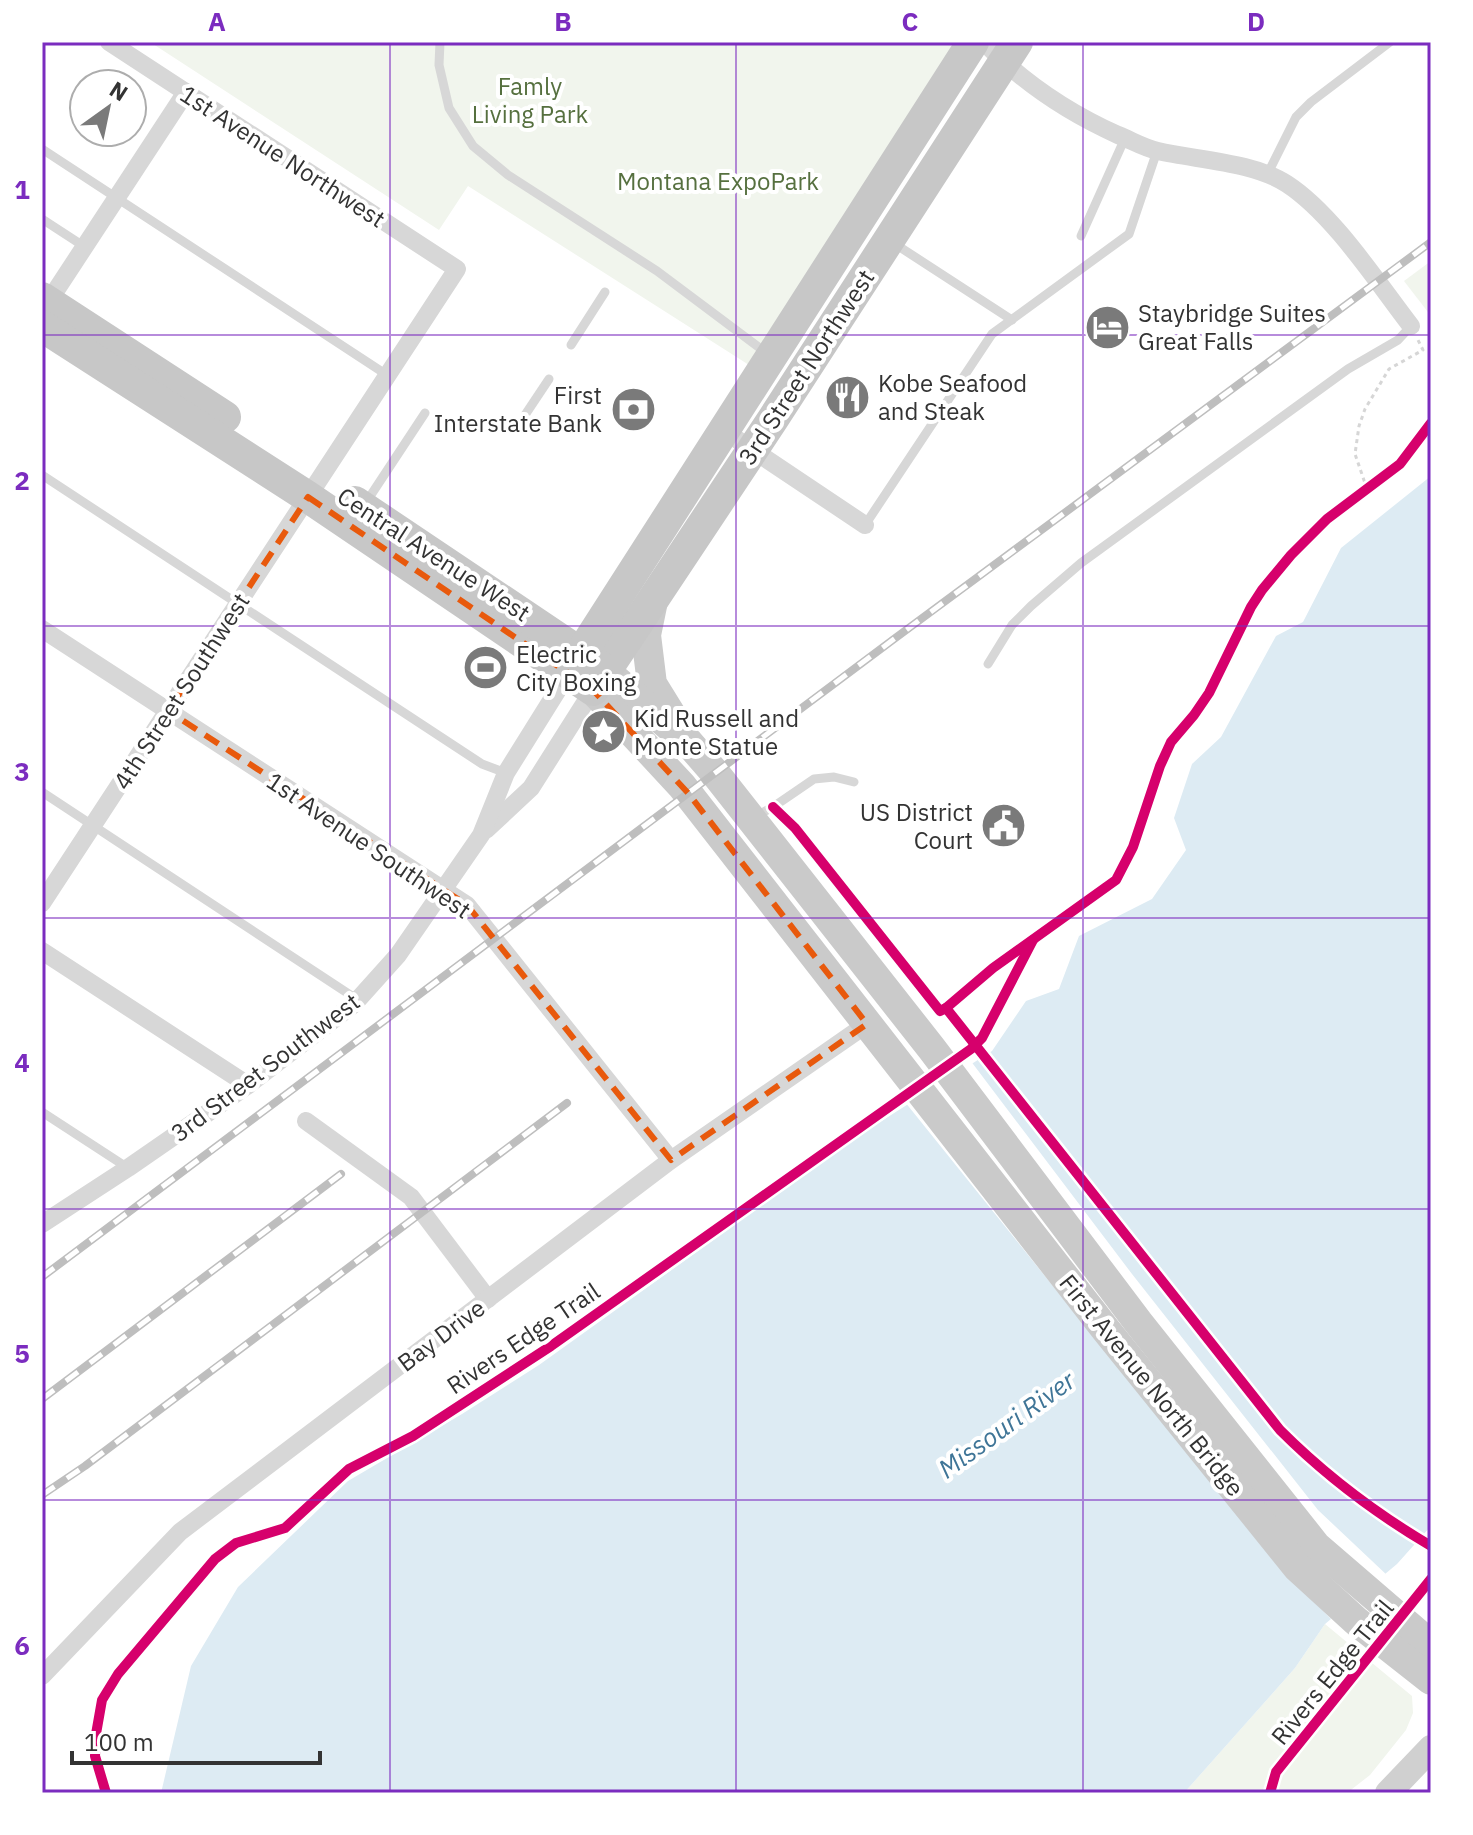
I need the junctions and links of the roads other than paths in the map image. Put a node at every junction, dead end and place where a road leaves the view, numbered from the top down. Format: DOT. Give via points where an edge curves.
graph roads {
  1 [pos="109,42"];
  2 [pos="440,42"];
  3 [pos="973,42"];
  4 [pos="1390,42"];
  5 [pos="1002,49"];
  6 [pos="186,92"];
  7 [pos="1125,138"];
  8 [pos="42,149"];
  9 [pos="1157,151"];
  10 [pos="1267,175"];
  11 [pos="117,198"];
  12 [pos="42,219"];
  13 [pos="1081,236"];
  14 [pos="889,240"];
  15 [pos="85,247"];
  16 [pos="457,269"];
  17 [pos="605,292"];
  18 [pos="44,310"];
  19 [pos="1012,320"];
  20 [pos="1411,326"];
  21 [pos="571,345"];
  22 [pos="785,367"];
  23 [pos="388,375"];
  24 [pos="549,379"];
  25 [pos="425,413"];
  26 [pos="523,418"];
  27 [pos="723,430"];
  28 [pos="753,450"];
  29 [pos="42,475"];
  30 [pos="314,488"];
  31 [pos="363,507"];
  32 [pos="865,525"];
  33 [pos="654,596"];
  34 [pos="238,604"];
  35 [pos="42,629"];
  36 [pos="988,664"];
  37 [pos="587,671"];
  38 [pos="168,711"];
  39 [pos="689,743"];
  40 [pos="506,773"];
  41 [pos="854,782"];
  42 [pos="42,792"];
  43 [pos="751,818"];
  44 [pos="93,825"];
  45 [pos="481,835"];
  46 [pos="444,890"];
  47 [pos="42,903"];
  48 [pos="42,951"];
  49 [pos="358,1000"];
  50 [pos="867,1024"];
  51 [pos="932,1049"];
  52 [pos="904,1071"];
  53 [pos="248,1085"];
  54 [pos="42,1112"];
  55 [pos="306,1121"];
  56 [pos="671,1160"];
  57 [pos="128,1168"];
  58 [pos="42,1224"];
  59 [pos="488,1299"];
  60 [pos="1431,1645"];
  61 [pos="42,1676"];
  62 [pos="1428,1678"];
  63 [pos="1431,1748"];
  64 [pos="1388,1793"];
  1 -- 6 [label="street, 1st Avenue Northwest"];
  2 -- 22 [label="lane" via="439,65 449,108 473,146 508,175 657,271"];
  3 -- 22 [label="highway, 3rd Street Northwest"];
  4 -- 10 [label="lane" via="1296,117"];
  5 -- 7 [label="street" via="1049,99"];
  5 -- 14 [label="highway, 3rd Street Northwest"];
  6 -- 11 [label="street"];
  6 -- 16 [label="street, 1st Avenue Northwest"];
  7 -- 9 [label="street"];
  7 -- 13 [label="lane"];
  8 -- 11 [label="lane"];
  9 -- 10 [label="street"];
  9 -- 19 [label="lane" via="1129,234"];
  10 -- 20 [label="street" via="1316,207"];
  11 -- 15 [label="street"];
  11 -- 23 [label="lane"];
  12 -- 15 [label="lane"];
  14 -- 19 [label="lane"];
  14 -- 22 [label="highway, 3rd Street Northwest"];
  15 -- 18 [label="street"];
  16 -- 23 [label="street, 4th Street Southwest"];
  17 -- 21 [label="lane"];
  18 -- 30 [label="highway, Central Avenue West"];
  19 -- 32 [label="lane" via="992,334"];
  20 -- 36 [label="lane" via="1081,563 1012,625"];
  22 -- 27 [label="highway, 3rd Street Northwest"];
  22 -- 28 [label="highway, 3rd Street Northwest"];
  23 -- 30 [label="street, 4th Street Southwest"];
  24 -- 26 [label="lane"];
  25 -- 31 [label="lane"];
  27 -- 28 [label="street"];
  27 -- 37 [label="highway, 3rd Street Northwest"];
  28 -- 32 [label="street"];
  28 -- 33 [label="highway, 3rd Street Northwest"];
  29 -- 34 [label="lane"];
  30 -- 31 [label="highway, Central Avenue West"];
  30 -- 34 [label="street, 4th Street Southwest"];
  30 -- 37 [label="highway, Central Avenue West"];
  31 -- 37 [label="highway, Central Avenue West"];
  33 -- 37 [label="highway, 3rd Street Northwest"];
  33 -- 39 [label="main road" via="646,635 652,684"];
  34 -- 38 [label="street, 4th Street Southwest"];
  34 -- 40 [label="lane" via="482,764"];
  35 -- 38 [label="street, 1st Avenue Southwest"];
  37 -- 39 [label="main road, Central Avenue West"];
  37 -- 40 [label="street, 3rd Street Southwest"];
  37 -- 45 [label="street, 3rd Street Southwest" via="531,788"];
  37 -- 50 [label="main road, Central Avenue West"];
  38 -- 44 [label="street, 4th Street Southwest"];
  38 -- 46 [label="street, 1st Avenue Southwest"];
  39 -- 43 [label="main road, Central Avenue West"];
  40 -- 45 [label="street, 3rd Street Southwest"];
  41 -- 43 [label="lane" via="814,779"];
  42 -- 44 [label="lane"];
  43 -- 51 [label="main road, Central Avenue West"];
  44 -- 47 [label="street, 4th Street Southwest"];
  44 -- 49 [label="lane"];
  45 -- 46 [label="street, 3rd Street Southwest"];
  46 -- 49 [label="street, 3rd Street Southwest"];
  46 -- 56 [label="street, 1st Avenue Southwest" via="467,905"];
  48 -- 53 [label="street"];
  49 -- 53 [label="street, 3rd Street Southwest"];
  50 -- 52 [label="main road, Central Avenue West"];
  50 -- 56 [label="street, Bay Drive"];
  51 -- 60 [label="main road, First Avenue North Bridge" via="1316,1546"];
  52 -- 62 [label="main road, First Avenue North Bridge" via="1298,1568"];
  53 -- 57 [label="street, 3rd Street Southwest"];
  54 -- 57 [label="lane"];
  55 -- 59 [label="street" via="411,1197"];
  56 -- 59 [label="street, Bay Drive"];
  57 -- 58 [label="street, 3rd Street Southwest"];
  59 -- 61 [label="street, Bay Drive" via="180,1532"];
  63 -- 64 [label="main road"];
}
